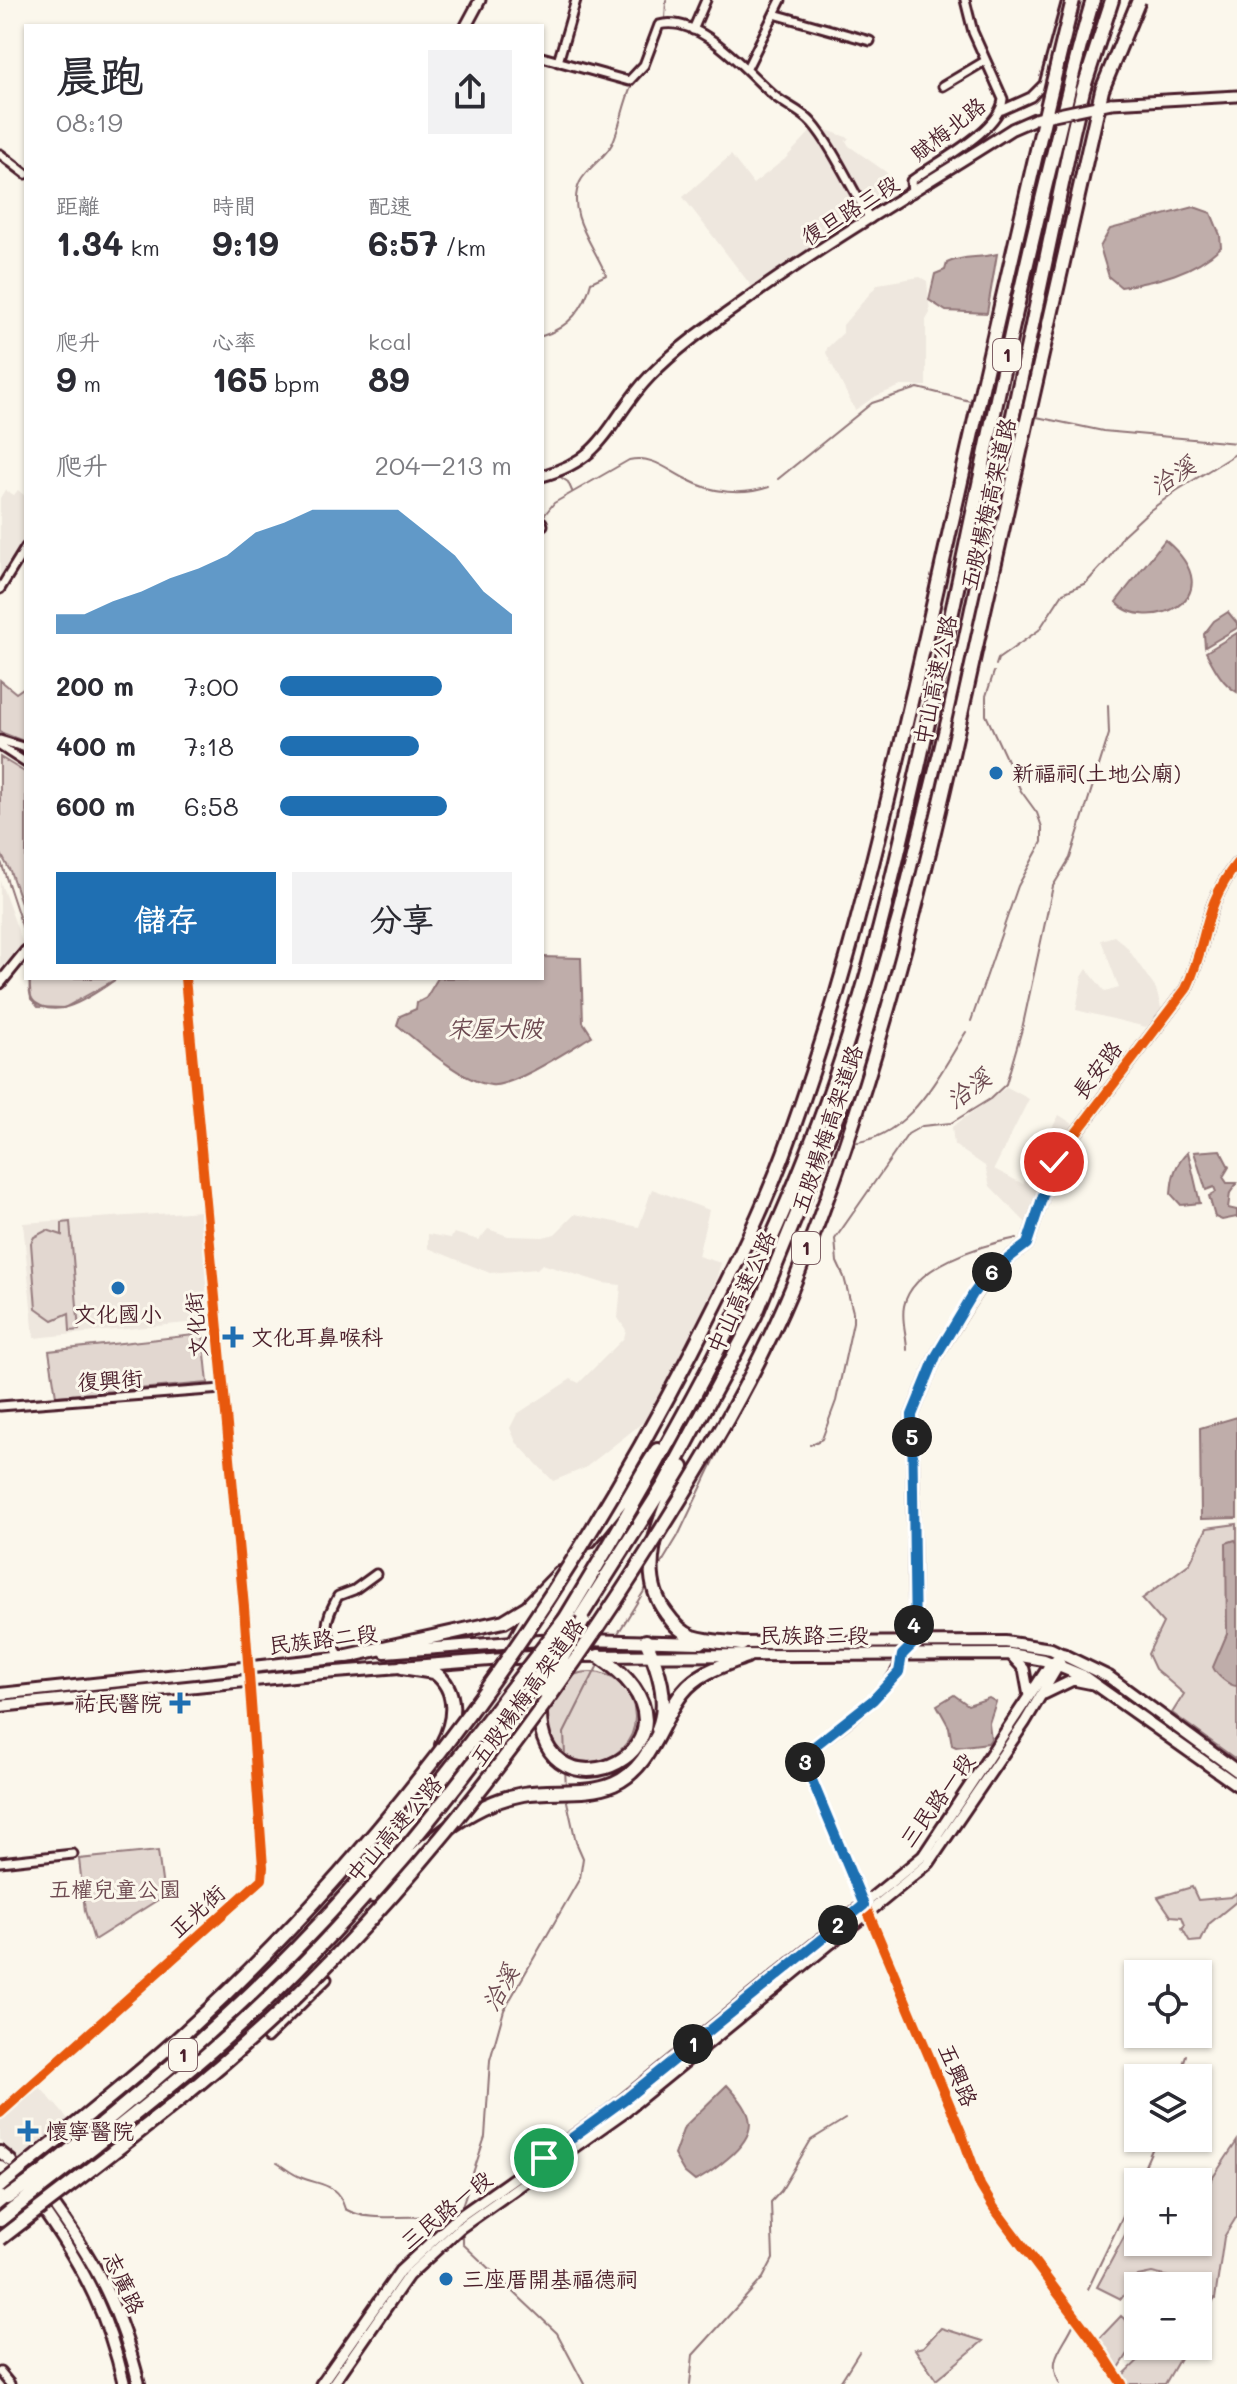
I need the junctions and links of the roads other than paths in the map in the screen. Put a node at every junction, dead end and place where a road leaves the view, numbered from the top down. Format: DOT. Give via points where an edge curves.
graph roads {
  1 [pos="480,0"];
  2 [pos="576,0"];
  3 [pos="706,0"];
  4 [pos="781,0"];
  5 [pos="965,0"];
  6 [pos="1067,0"];
  7 [pos="1073,0"];
  8 [pos="1093,0"];
  9 [pos="1112,0"];
  10 [pos="1139,0"];
  11 [pos="774,14"];
  12 [pos="467,24"];
  13 [pos="693,30"];
  14 [pos="870,41"];
  15 [pos="544,58"];
  16 [pos="985,61"];
  17 [pos="558,62"];
  18 [pos="747,68"];
  19 [pos="943,86"];
  20 [pos="1237,96"];
  21 [pos="1002,110"];
  22 [pos="0,154"];
  23 [pos="24,172"];
  24 [pos="912,193"];
  25 [pos="870,219"];
  26 [pos="544,475"];
  27 [pos="24,550"];
  28 [pos="0,589"];
  29 [pos="0,740"];
  30 [pos="0,746"];
  31 [pos="24,747"];
  32 [pos="24,762"];
  33 [pos="1237,863"];
  34 [pos="24,953"];
  35 [pos="185,980"];
  36 [pos="0,983"];
  37 [pos="698,1388"];
  38 [pos="222,1389"];
  39 [pos="715,1395"];
  40 [pos="0,1406"];
  41 [pos="376,1574"];
  42 [pos="544,1590"];
  43 [pos="575,1620"];
  44 [pos="556,1639"];
  45 [pos="515,1641"];
  46 [pos="646,1641"];
  47 [pos="915,1642"];
  48 [pos="745,1650"];
  49 [pos="1010,1654"];
  50 [pos="1064,1654"];
  51 [pos="652,1655"];
  52 [pos="902,1655"];
  53 [pos="343,1656"];
  54 [pos="544,1656"];
  55 [pos="599,1656"];
  56 [pos="506,1658"];
  57 [pos="1055,1664"];
  58 [pos="402,1667"];
  59 [pos="248,1668"];
  60 [pos="250,1680"];
  61 [pos="1099,1685"];
  62 [pos="537,1690"];
  63 [pos="0,1694"];
  64 [pos="1041,1696"];
  65 [pos="1029,1699"];
  66 [pos="0,1706"];
  67 [pos="649,1750"];
  68 [pos="438,1751"];
  69 [pos="1237,1771"];
  70 [pos="1237,1785"];
  71 [pos="73,1854"];
  72 [pos="0,1862"];
  73 [pos="866,1909"];
  74 [pos="312,1932"];
  75 [pos="307,1959"];
  76 [pos="327,1979"];
  77 [pos="267,2038"];
  78 [pos="0,2113"];
  79 [pos="0,2152"];
  80 [pos="6,2166"];
  81 [pos="49,2174"];
  82 [pos="0,2186"];
  83 [pos="8,2203"];
  84 [pos="0,2220"];
  85 [pos="458,2224"];
  86 [pos="0,2239"];
  87 [pos="0,2372"];
  88 [pos="10,2384"];
  89 [pos="124,2384"];
  90 [pos="139,2384"];
  91 [pos="321,2384"];
  92 [pos="333,2384"];
  93 [pos="1122,2384"];
  1 -- 12 [label="street"];
  2 -- 17 [label="street"];
  3 -- 13 [label="street"];
  4 -- 11 [label="street"];
  5 -- 16 [label="street, 賦梅北路"];
  6 -- 21 [label="street" via="1044,84 1031,97"];
  7 -- 82 [label="highway, 五股楊梅高架道路 / 1, bridge" via="845,974 789,1141 737,1263 587,1539 514,1653 445,1744 325,1891 185,2033"];
  8 -- 37 [label="highway, 中山高速公路 / 1" via="1023,278 888,898 836,1078 792,1194 744,1304"];
  9 -- 39 [label="highway, 中山高速公路 / 1" via="1073,132 949,717 901,911 853,1077 755,1316"];
  10 -- 86 [label="highway, 五股楊梅高架道路 / 1, bridge" via="1102,90 930,855 866,1086 791,1290 715,1445 542,1712 368,1923 279,2013 139,2133"];
  11 -- 14 [label="street"];
  11 -- 18 [label="street"];
  13 -- 17 [label="street" via="669,22 659,25 644,65 629,81"];
  13 -- 18 [label="street"];
  15 -- 17 [label="street"];
  16 -- 19 [label="street"];
  16 -- 21 [label="street, 賦梅北路" via="1003,99"];
  18 -- 25 [label="street" via="770,93 813,124"];
  20 -- 24 [label="street, 復旦路三段, bridge" via="1111,103 1035,119"];
  21 -- 24 [label="street, 賦梅北路" via="996,120 911,181"];
  22 -- 23 [label="street"];
  24 -- 25 [label="street, 復旦路三段"];
  25 -- 26 [label="street, 復旦路三段" via="692,337 646,380 589,455"];
  27 -- 28 [label="street"];
  29 -- 31 [label="street"];
  30 -- 32 [label="street"];
  33 -- 47 [label="street, 長安路" via="1214,897 1186,989 1054,1162 1027,1244 987,1275 936,1356 912,1415"];
  34 -- 36 [label="street"];
  35 -- 38 [label="street, 文化街"];
  37 -- 42 [label="highway" via="627,1494"];
  37 -- 43 [label="highway, 中山高速公路 / 1"];
  38 -- 40 [label="street, 復興街"];
  38 -- 59 [label="street, 文化街"];
  39 -- 43 [label="highway, 中山高速公路 / 1" via="664,1485"];
  39 -- 48 [label="highway" via="662,1516 652,1573 660,1604 676,1626 691,1636"];
  41 -- 53 [label="street" via="338,1596 327,1617 325,1629"];
  42 -- 45 [label="highway"];
  42 -- 53 [label="highway" via="504,1621"];
  43 -- 62 [label="highway, 中山高速公路, bridge"];
  43 -- 74 [label="highway, 中山高速公路 / 1, bridge" via="515,1684"];
  44 -- 45 [label="main road, 民族路二段"];
  44 -- 46 [label="main road, 民族路三段"];
  45 -- 53 [label="main road, 民族路二段"];
  45 -- 56 [label="highway"];
  46 -- 48 [label="main road, 民族路三段"];
  46 -- 51 [label="highway"];
  47 -- 48 [label="main road, 民族路三段"];
  47 -- 50 [label="main road, 民族路三段" via="1005,1642"];
  47 -- 52 [label="street"];
  48 -- 51 [label="main road, 民族路三段"];
  48 -- 52 [label="main road, 民族路三段"];
  48 -- 67 [label="highway" via="683,1692"];
  49 -- 52 [label="main road, 民族路三段"];
  49 -- 57 [label="main road, 民族路三段"];
  49 -- 65 [label="street" via="1024,1669"];
  50 -- 57 [label="street, 三民路一段"];
  50 -- 69 [label="main road, 民族路三段" via="1109,1677"];
  51 -- 55 [label="main road, 民族路三段"];
  51 -- 67 [label="highway" via="663,1703"];
  52 -- 73 [label="street, 五興路" via="899,1672 873,1700 802,1756"];
  53 -- 59 [label="main road, 民族路二段"];
  54 -- 55 [label="main road, 民族路三段"];
  54 -- 56 [label="main road, 民族路二段"];
  55 -- 62 [label="highway" via="635,1686 643,1702 642,1737 619,1764 586,1771 555,1756 539,1726"];
  56 -- 58 [label="main road, 民族路二段"];
  56 -- 68 [label="highway"];
  57 -- 61 [label="main road, 民族路三段"];
  57 -- 64 [label="street, 三民路一段"];
  57 -- 65 [label="street, 三民路一段"];
  58 -- 60 [label="main road, 民族路二段"];
  58 -- 68 [label="highway" via="434,1672 450,1690 454,1704"];
  59 -- 60 [label="street, 正光街"];
  59 -- 63 [label="main road, 民族路二段"];
  60 -- 66 [label="main road, 民族路二段"];
  60 -- 78 [label="street, 正光街" via="262,1879"];
  61 -- 64 [label="street" via="1073,1680"];
  61 -- 70 [label="main road, 民族路三段"];
  62 -- 75 [label="highway, 中山高速公路 / 1"];
  64 -- 73 [label="street, 三民路一段" via="929,1863"];
  65 -- 73 [label="street, 三民路一段" via="923,1856"];
  67 -- 75 [label="highway" via="615,1783 589,1790 526,1793 475,1810 423,1847"];
  68 -- 74 [label="highway"];
  71 -- 72 [label="street"];
  73 -- 85 [label="street, 三民路一段" via="624,2112"];
  73 -- 93 [label="street, 五興路" via="980,2185"];
  74 -- 81 [label="highway, 中山高速公路 / 1"];
  75 -- 81 [label="highway, 中山高速公路 / 1" via="173,2085"];
  76 -- 77 [label="street"];
  79 -- 80 [label="main road"];
  81 -- 83 [label="highway, 中山高速公路 / 1, bridge"];
  83 -- 84 [label="highway, 中山高速公路 / 1"];
  85 -- 91 [label="street, 三民路一段" via="400,2271"];
  85 -- 92 [label="street, 三民路一段" via="408,2276"];
  87 -- 88 [label="street"];
  89 -- 90 [label="main road, 志廣路" via="102,2307 51,2211 91,2257 127,2339"];
}
